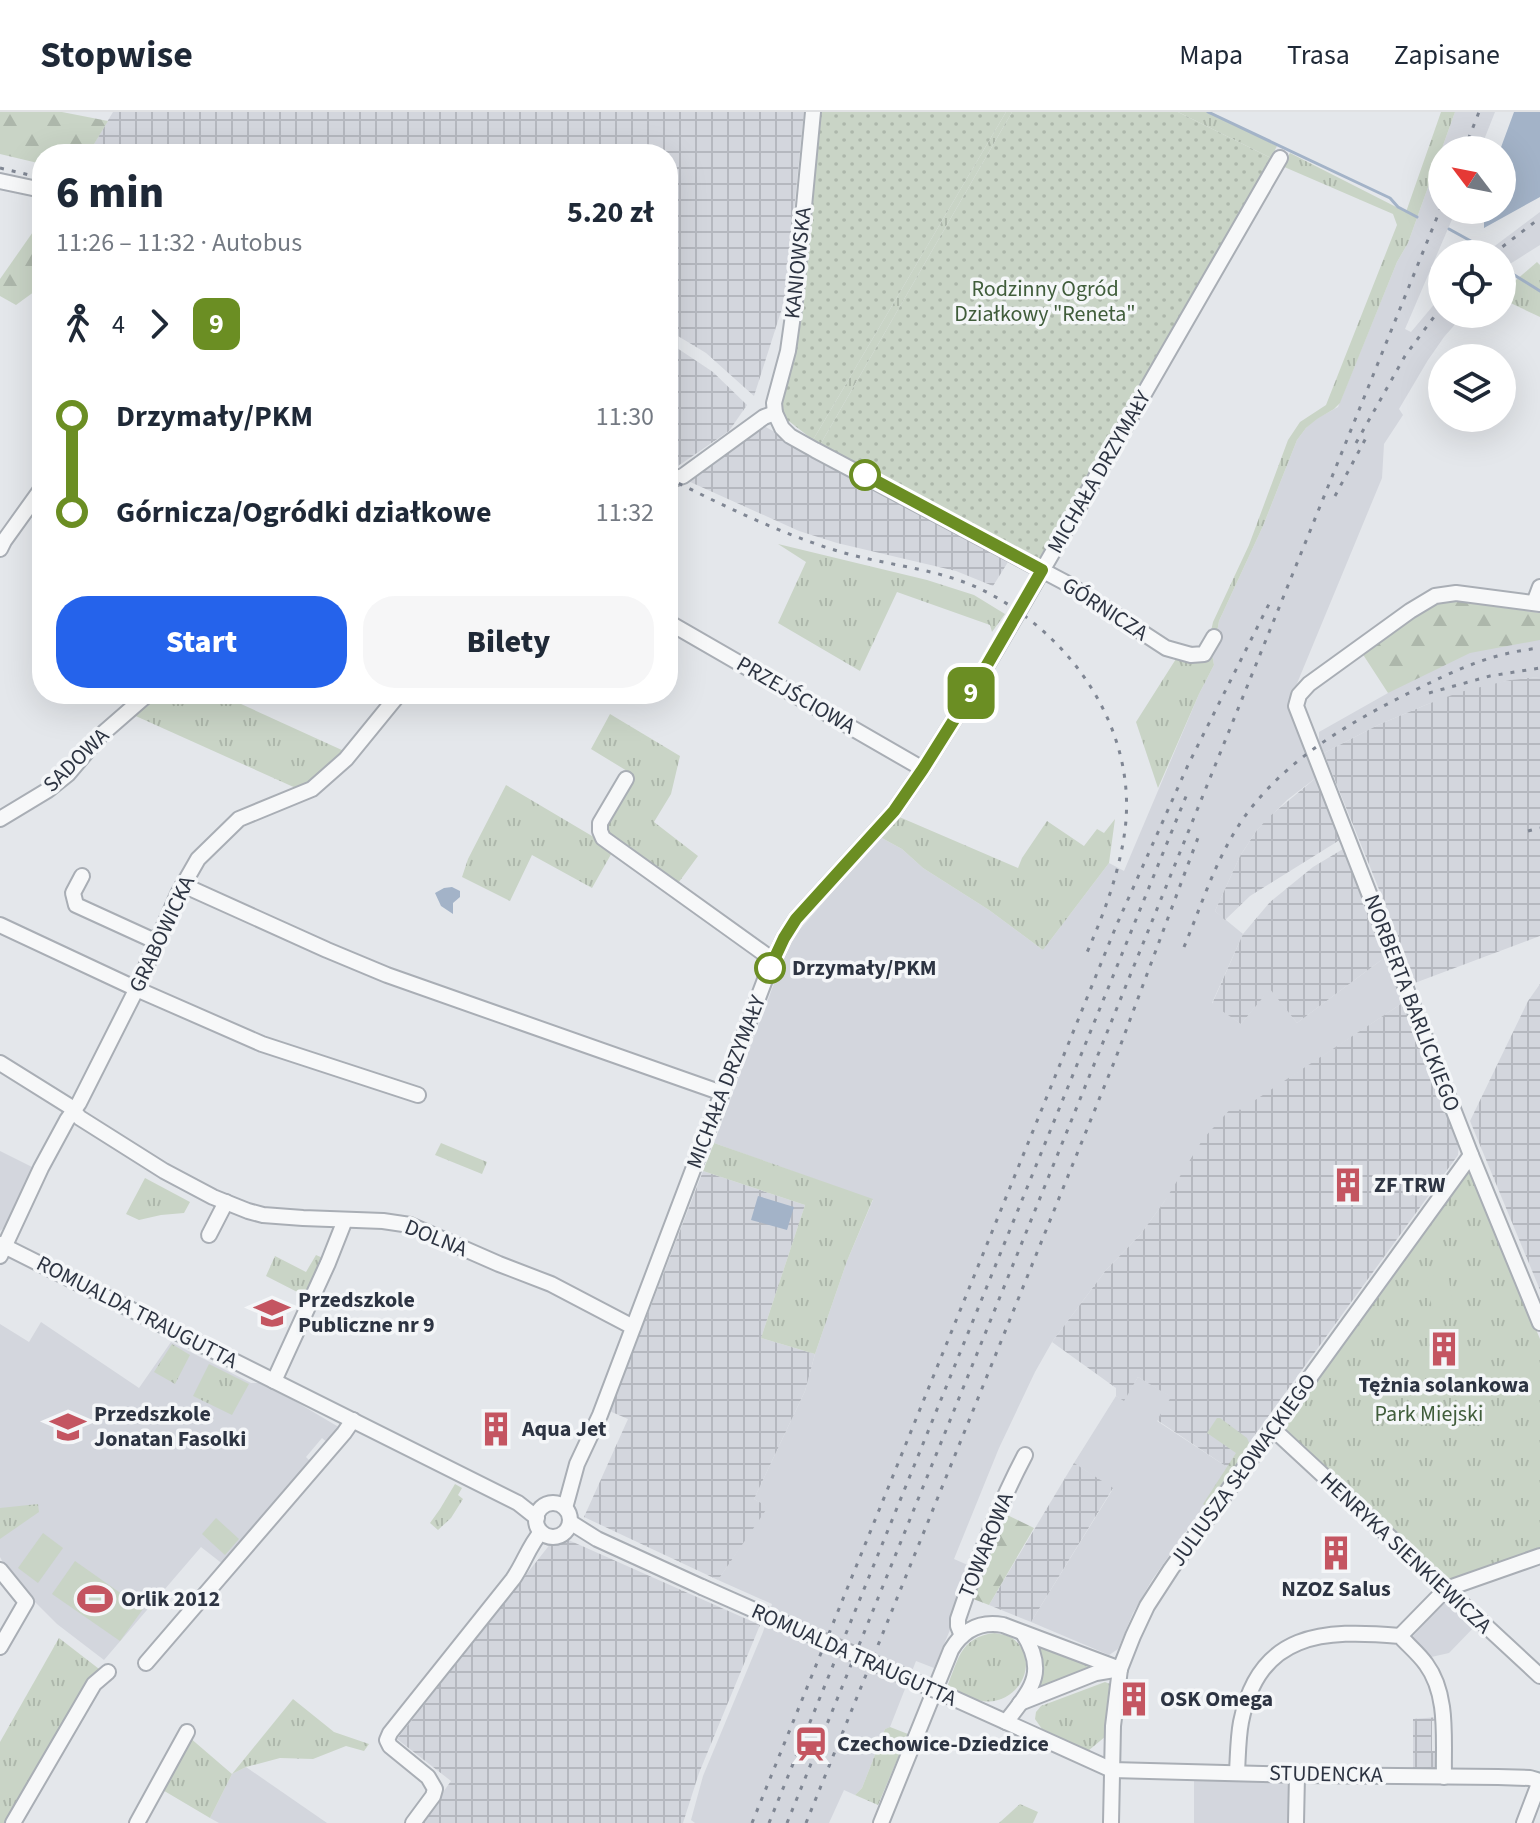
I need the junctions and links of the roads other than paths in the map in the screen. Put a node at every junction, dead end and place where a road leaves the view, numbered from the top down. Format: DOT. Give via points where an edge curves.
graph roads {
  1 [pos="813,112"];
  2 [pos="1280,158"];
  3 [pos="0,181"];
  4 [pos="32,188"];
  5 [pos="775,413"];
  6 [pos="678,478"];
  7 [pos="32,502"];
  8 [pos="0,549"];
  9 [pos="1042,570"];
  10 [pos="1540,587"];
  11 [pos="1537,604"];
  12 [pos="678,628"];
  13 [pos="1214,637"];
  14 [pos="137,704"];
  15 [pos="391,704"];
  16 [pos="923,769"];
  17 [pos="626,779"];
  18 [pos="0,819"];
  19 [pos="82,876"];
  20 [pos="183,885"];
  21 [pos="0,925"];
  22 [pos="157,942"];
  23 [pos="773,960"];
  24 [pos="136,988"];
  25 [pos="0,1063"];
  26 [pos="722,1093"];
  27 [pos="418,1095"];
  28 [pos="74,1111"];
  29 [pos="1471,1155"];
  30 [pos="226,1202"];
  31 [pos="345,1220"];
  32 [pos="209,1235"];
  33 [pos="1,1249"];
  34 [pos="1540,1323"];
  35 [pos="633,1327"];
  36 [pos="274,1381"];
  37 [pos="353,1420"];
  38 [pos="1273,1429"];
  39 [pos="1025,1455"];
  40 [pos="553,1520"];
  41 [pos="1540,1556"];
  42 [pos="0,1570"];
  43 [pos="1446,1589"];
  44 [pos="1023,1633"];
  45 [pos="962,1636"];
  46 [pos="1400,1636"];
  47 [pos="0,1647"];
  48 [pos="146,1663"];
  49 [pos="1120,1669"];
  50 [pos="108,1672"];
  51 [pos="1540,1676"];
  52 [pos="1020,1703"];
  53 [pos="1006,1722"];
  54 [pos="187,1732"];
  55 [pos="1112,1770"];
  56 [pos="1237,1772"];
  57 [pos="1297,1775"];
  58 [pos="1444,1777"];
  59 [pos="1540,1781"];
  60 [pos="13,1823"];
  61 [pos="137,1823"];
  62 [pos="413,1823"];
  63 [pos="881,1823"];
  64 [pos="1111,1823"];
  65 [pos="1296,1823"];
  66 [pos="1524,1823"];
  1 -- 5 [label="street, KANIOWSKA" via="795,301"];
  2 -- 9 [label="street, MICHAŁA DRZYMAŁY"];
  3 -- 4 [label="street"];
  5 -- 6 [label="street"];
  5 -- 9 [label="street, GÓRNICZA" via="790,436"];
  7 -- 8 [label="street"];
  9 -- 13 [label="street, GÓRNICZA" via="1166,648 1204,654"];
  9 -- 16 [label="street, MICHAŁA DRZYMAŁY"];
  10 -- 11 [label="street"];
  11 -- 29 [label="street, NORBERTA BARLICKIEGO" via="1456,593 1435,596 1309,684 1297,699 1297,711"];
  12 -- 16 [label="street, PRZEJŚCIOWA"];
  14 -- 18 [label="street, SADOWA" via="68,774"];
  15 -- 20 [label="street, GRABOWICKA" via="346,759 312,789 239,819 198,859"];
  16 -- 23 [label="street, MICHAŁA DRZYMAŁY" via="894,811 796,919"];
  17 -- 23 [label="street" via="600,823 603,838"];
  19 -- 22 [label="street" via="73,893 76,905"];
  20 -- 22 [label="street, GRABOWICKA"];
  20 -- 26 [label="street" via="387,975"];
  21 -- 24 [label="street"];
  22 -- 24 [label="street, GRABOWICKA"];
  23 -- 26 [label="street, MICHAŁA DRZYMAŁY"];
  24 -- 27 [label="street" via="262,1044"];
  24 -- 28 [label="street, GRABOWICKA"];
  25 -- 28 [label="street, DOLNA"];
  26 -- 35 [label="street, MICHAŁA DRZYMAŁY"];
  28 -- 30 [label="street, DOLNA" via="164,1171"];
  28 -- 33 [label="street, GRABOWICKA"];
  29 -- 34 [label="street, NORBERTA BARLICKIEGO"];
  29 -- 38 [label="street, JULIUSZA SŁOWACKIEGO"];
  30 -- 31 [label="street, DOLNA" via="263,1215"];
  30 -- 32 [label="street"];
  31 -- 35 [label="street, DOLNA" via="410,1225 551,1284"];
  31 -- 36 [label="street"];
  33 -- 36 [label="street, ROMUALDA TRAUGUTTA"];
  35 -- 40 [label="street, MICHAŁA DRZYMAŁY"];
  36 -- 37 [label="street, ROMUALDA TRAUGUTTA"];
  37 -- 40 [label="street, ROMUALDA TRAUGUTTA"];
  37 -- 48 [label="street"];
  38 -- 43 [label="street, HENRYKA SIENKIEWICZA"];
  38 -- 49 [label="street, JULIUSZA SŁOWACKIEGO" via="1147,1606"];
  39 -- 45 [label="street, TOWAROWA" via="979,1556 958,1619"];
  40 -- 53 [label="street, ROMUALDA TRAUGUTTA, bridge"];
  40 -- 62 [label="street, MICHAŁA DRZYMAŁY" via="390,1733 390,1746 435,1789"];
  41 -- 43 [label="street"];
  42 -- 47 [label="street" via="26,1602"];
  43 -- 46 [label="street"];
  43 -- 51 [label="street, HENRYKA SIENKIEWICZA"];
  44 -- 45 [label="street" via="992,1624 973,1627"];
  44 -- 49 [label="street"];
  44 -- 52 [label="street" via="1036,1673"];
  45 -- 63 [label="street" via="951,1650"];
  46 -- 56 [label="street" via="1327,1635 1298,1641 1277,1654 1259,1675 1245,1710"];
  46 -- 58 [label="street" via="1435,1679 1443,1707"];
  49 -- 52 [label="street"];
  49 -- 55 [label="street, JULIUSZA SŁOWACKIEGO"];
  50 -- 60 [label="street" via="94,1684"];
  52 -- 53 [label="street"];
  53 -- 55 [label="street, ROMUALDA TRAUGUTTA"];
  54 -- 61 [label="street"];
  55 -- 56 [label="street, STUDENCKA"];
  55 -- 64 [label="street, JULIUSZA SŁOWACKIEGO"];
  56 -- 57 [label="street, STUDENCKA"];
  57 -- 58 [label="street, STUDENCKA"];
  57 -- 65 [label="street"];
  58 -- 59 [label="street, STUDENCKA"];
  59 -- 66 [label="street"];
}
